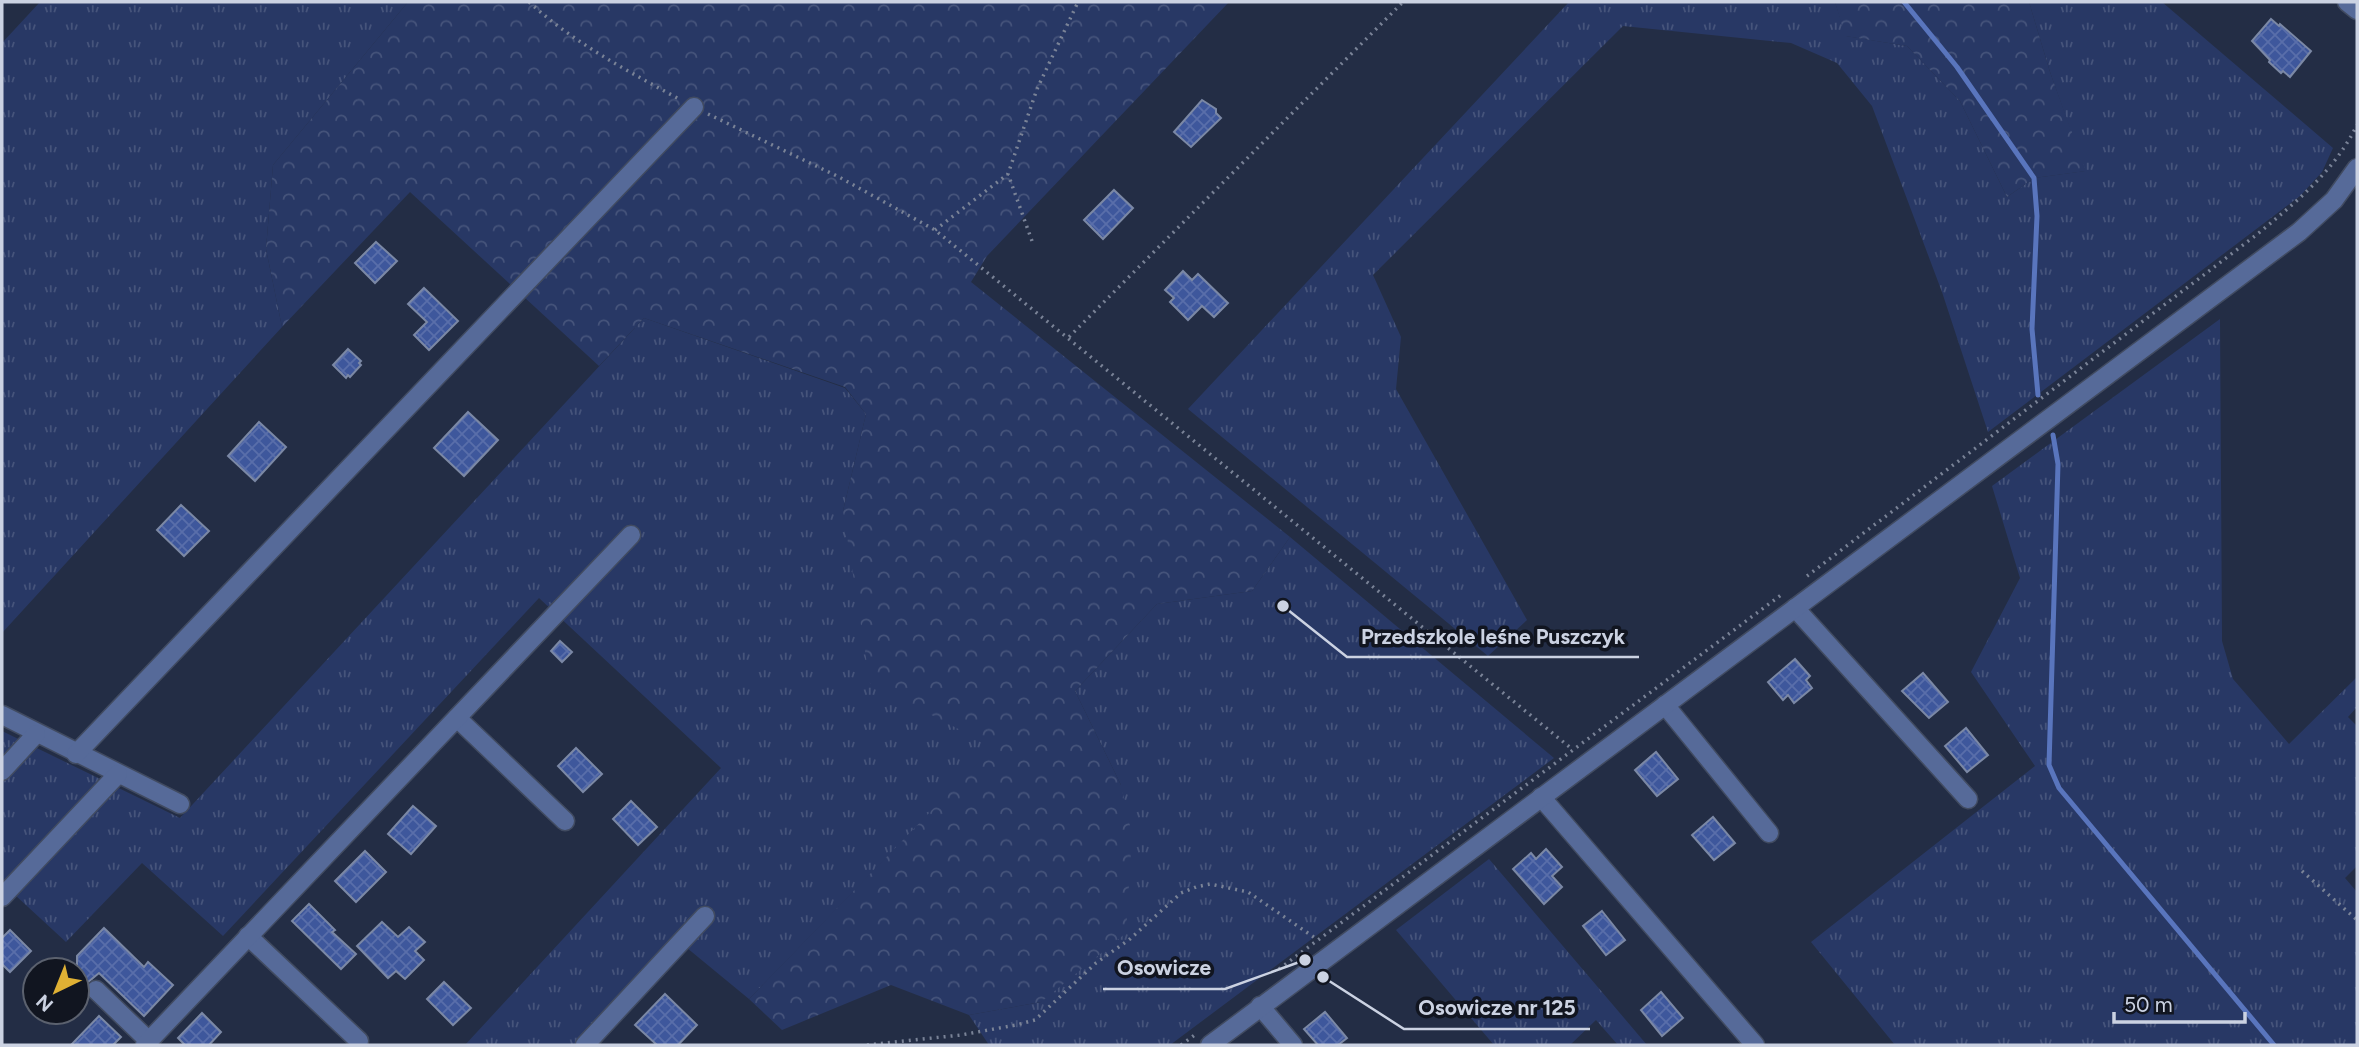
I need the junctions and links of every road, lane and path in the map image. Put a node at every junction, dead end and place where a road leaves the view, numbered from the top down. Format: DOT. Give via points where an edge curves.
graph roads {
  1 [pos="529,2"];
  2 [pos="1078,2"];
  3 [pos="1403,2"];
  4 [pos="2347,2"];
  5 [pos="2357,10"];
  6 [pos="694,107"];
  7 [pos="2357,125"];
  8 [pos="2357,167"];
  9 [pos="1008,174"];
  10 [pos="935,230"];
  11 [pos="1032,241"];
  12 [pos="1068,338"];
  13 [pos="631,535"];
  14 [pos="1797,582"];
  15 [pos="1787,590"];
  16 [pos="1795,608"];
  17 [pos="1665,705"];
  18 [pos="2,715"];
  19 [pos="457,718"];
  20 [pos="36,734"];
  21 [pos="1572,749"];
  22 [pos="76,754"];
  23 [pos="1588,762"];
  24 [pos="2,771"];
  25 [pos="118,774"];
  26 [pos="1541,797"];
  27 [pos="1968,799"];
  28 [pos="180,804"];
  29 [pos="565,821"];
  30 [pos="1769,833"];
  31 [pos="2302,870"];
  32 [pos="2,897"];
  33 [pos="705,916"];
  34 [pos="2357,920"];
  35 [pos="248,936"];
  36 [pos="1317,940"];
  37 [pos="1334,951"];
  38 [pos="1274,974"];
  39 [pos="96,990"];
  40 [pos="1260,1006"];
  41 [pos="1204,1039"];
  42 [pos="359,1041"];
  43 [pos="147,1043"];
  44 [pos="585,1045"];
  45 [pos="867,1045"];
  46 [pos="1181,1045"];
  47 [pos="1293,1045"];
  48 [pos="1755,1045"];
  1 -- 6 [label="path" via="588,49"];
  2 -- 9 [label="path" via="1037,89"];
  3 -- 12 [label="path"];
  4 -- 5 [label="street"];
  6 -- 10 [label="path" via="839,177"];
  6 -- 22 [label="street"];
  7 -- 14 [label="path" via="2333,164 2305,195 2255,236"];
  8 -- 16 [label="street" via="2334,200 2299,232"];
  9 -- 10 [label="path"];
  9 -- 11 [label="path"];
  10 -- 12 [label="path"];
  12 -- 21 [label="path"];
  13 -- 19 [label="street"];
  15 -- 21 [label="path"];
  16 -- 17 [label="street"];
  16 -- 27 [label="street"];
  17 -- 23 [label="street"];
  17 -- 30 [label="street"];
  18 -- 20 [label="street"];
  19 -- 29 [label="street"];
  19 -- 35 [label="street"];
  20 -- 22 [label="street"];
  20 -- 24 [label="street"];
  21 -- 23 [label="path"];
  21 -- 36 [label="path"];
  22 -- 25 [label="street"];
  23 -- 26 [label="street"];
  25 -- 28 [label="street"];
  25 -- 32 [label="street"];
  26 -- 37 [label="street"];
  26 -- 48 [label="street"];
  31 -- 34 [label="path"];
  33 -- 44 [label="street"];
  35 -- 42 [label="street"];
  35 -- 43 [label="street"];
  36 -- 37 [label="path"];
  36 -- 38 [label="path"];
  36 -- 45 [label="path" via="1248,892 1210,884 1196,887 1181,893 1096,963 1035,1020 961,1035"];
  37 -- 40 [label="street"];
  39 -- 43 [label="street"];
  40 -- 41 [label="street"];
  40 -- 47 [label="street"];
  41 -- 46 [label="path"];
}
